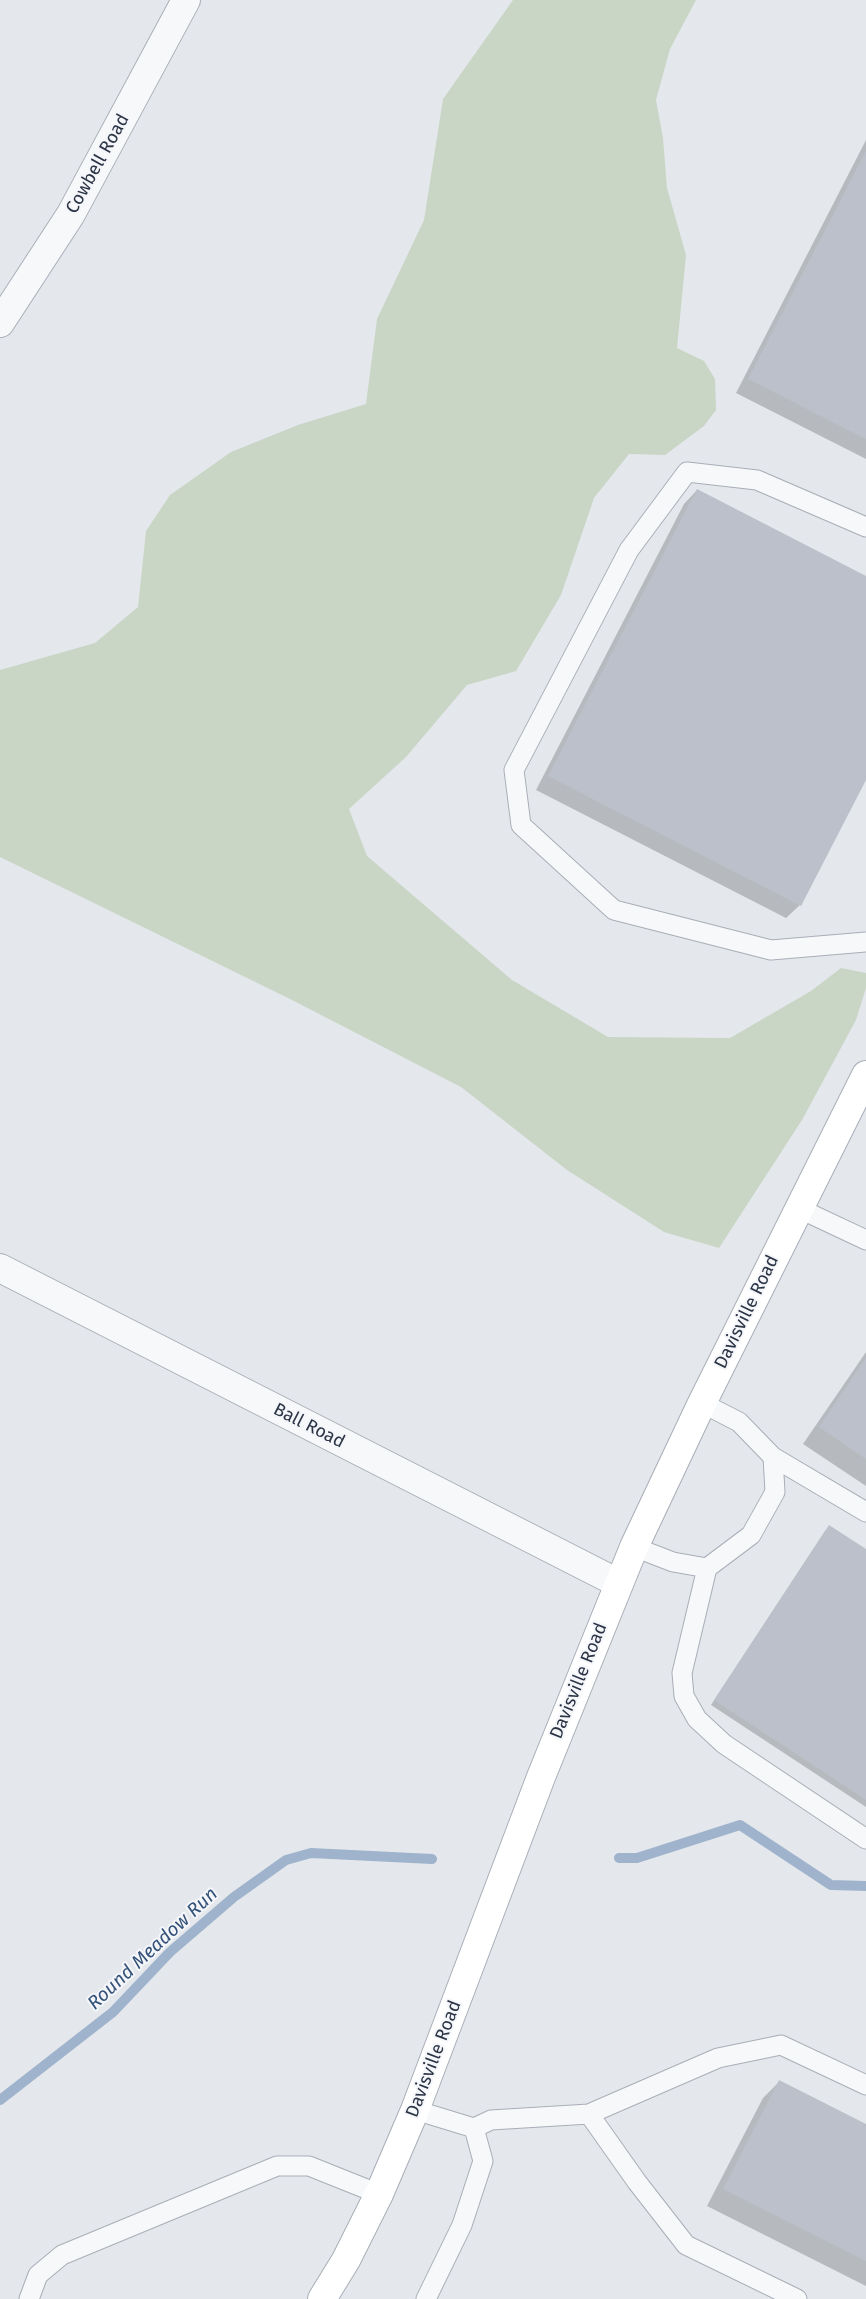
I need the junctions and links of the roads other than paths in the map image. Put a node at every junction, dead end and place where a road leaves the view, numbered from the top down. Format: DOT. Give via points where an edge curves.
graph roads {
  1 [pos="186,0"];
  2 [pos="0,323"];
  3 [pos="866,527"];
  4 [pos="866,942"];
  5 [pos="866,1075"];
  6 [pos="798,1208"];
  7 [pos="866,1240"];
  8 [pos="0,1268"];
  9 [pos="702,1402"];
  10 [pos="773,1457"];
  11 [pos="866,1512"];
  12 [pos="634,1548"];
  13 [pos="707,1568"];
  14 [pos="618,1583"];
  15 [pos="866,1839"];
  16 [pos="866,2085"];
  17 [pos="415,2110"];
  18 [pos="589,2114"];
  19 [pos="474,2128"];
  20 [pos="379,2194"];
  21 [pos="29,2299"];
  22 [pos="322,2299"];
  23 [pos="426,2299"];
  24 [pos="797,2299"];
  1 -- 2 [label="street, Cowbell Road" via="71,214"];
  3 -- 4 [label="lane" via="757,480 687,472 629,550 514,770 522,825 614,910 771,950"];
  5 -- 6 [label="street, Davisville Road"];
  6 -- 7 [label="lane"];
  6 -- 9 [label="street, Davisville Road"];
  8 -- 14 [label="street, Ball Road"];
  9 -- 10 [label="lane" via="739,1422"];
  9 -- 12 [label="street, Davisville Road"];
  10 -- 11 [label="lane"];
  10 -- 13 [label="lane" via="775,1492 751,1535"];
  12 -- 13 [label="lane" via="673,1562"];
  12 -- 14 [label="street, Davisville Road"];
  13 -- 15 [label="lane" via="682,1673 684,1696 697,1719 724,1744"];
  14 -- 17 [label="street, Davisville Road"];
  16 -- 18 [label="lane" via="781,2045 718,2058"];
  17 -- 19 [label="lane"];
  17 -- 20 [label="street, Davisville Road"];
  18 -- 19 [label="lane" via="491,2120"];
  18 -- 24 [label="lane" via="686,2245"];
  19 -- 23 [label="lane" via="483,2161 462,2225"];
  20 -- 21 [label="lane" via="309,2166 277,2166 62,2255 38,2275"];
  20 -- 22 [label="street, Davisville Road"];
}
